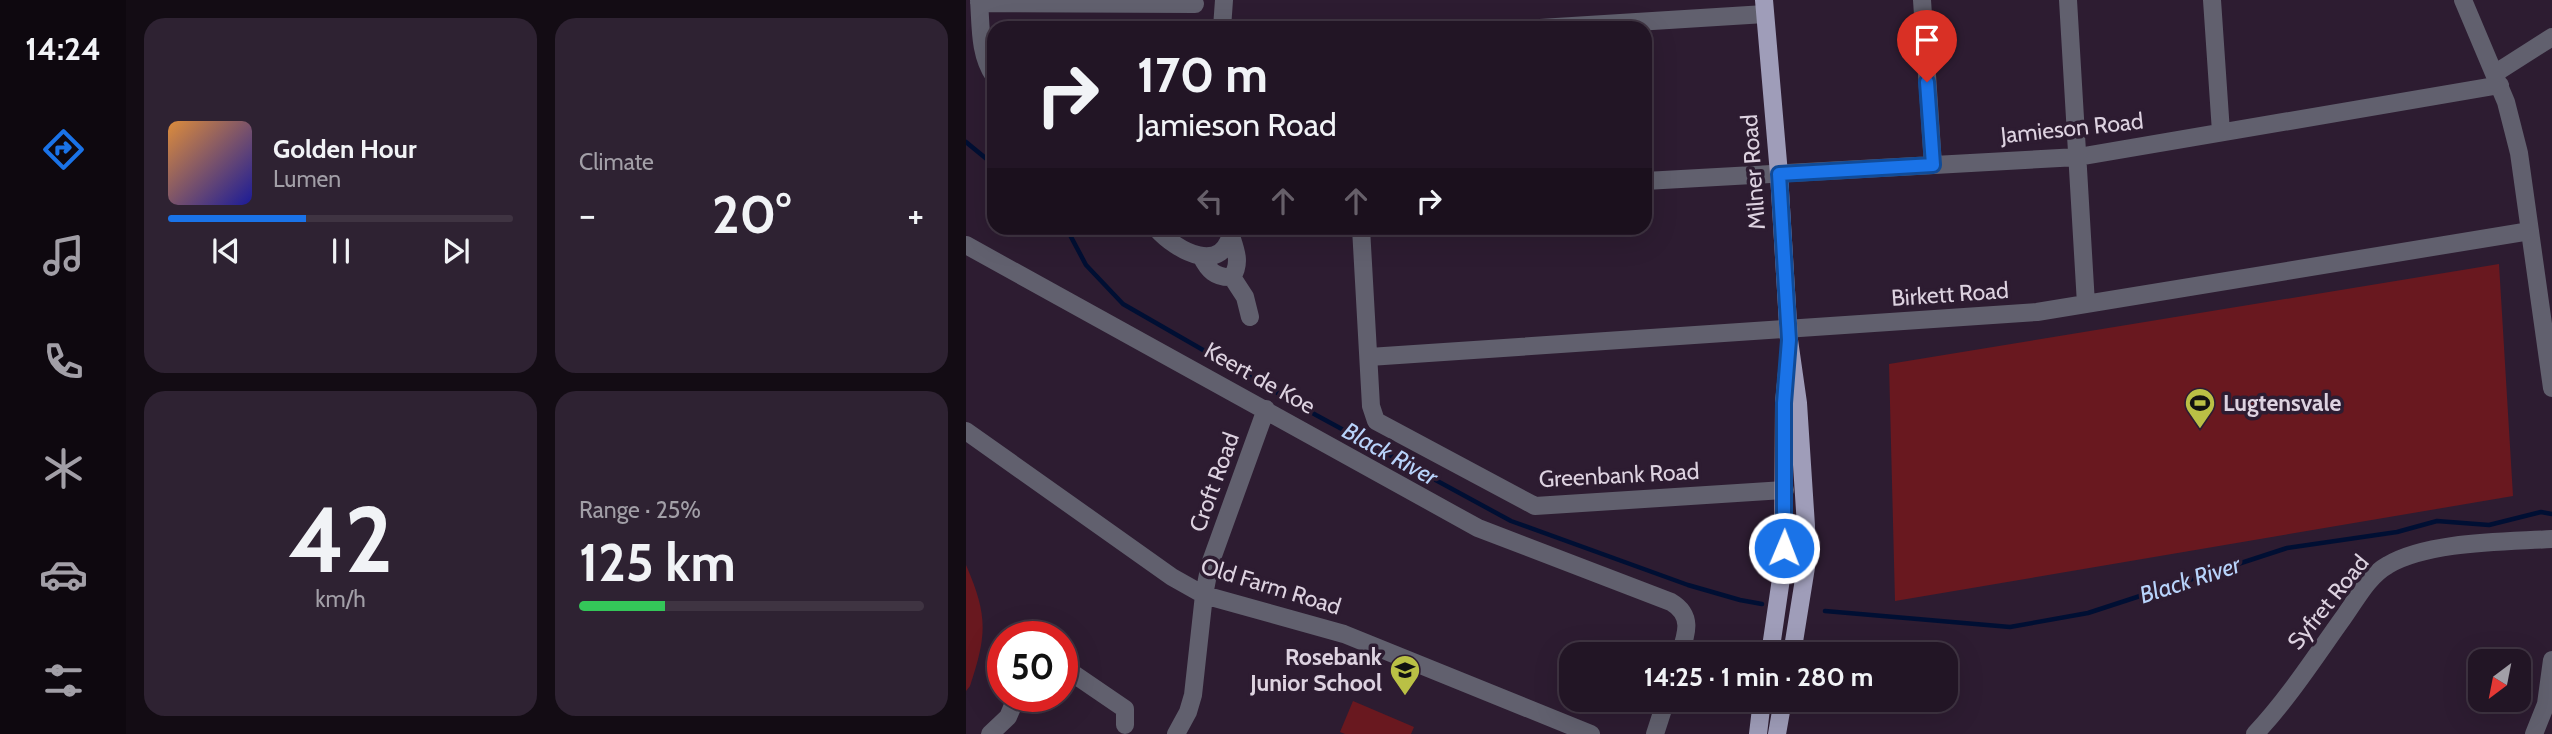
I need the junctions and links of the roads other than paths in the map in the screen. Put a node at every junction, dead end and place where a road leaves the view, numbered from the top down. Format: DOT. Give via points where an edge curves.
graph roads {
  1 [pos="1224,0"];
  2 [pos="1922,0"];
  3 [pos="2068,0"];
  4 [pos="2212,0"];
  5 [pos="2463,0"];
  6 [pos="979,1"];
  7 [pos="1195,4"];
  8 [pos="1764,7"];
  9 [pos="1222,21"];
  10 [pos="1615,21"];
  11 [pos="2552,37"];
  12 [pos="987,64"];
  13 [pos="2497,79"];
  14 [pos="2221,132"];
  15 [pos="2078,156"];
  16 [pos="1933,165"];
  17 [pos="1779,174"];
  18 [pos="1652,181"];
  19 [pos="2530,231"];
  20 [pos="1162,235"];
  21 [pos="1229,235"];
  22 [pos="1232,235"];
  23 [pos="1361,235"];
  24 [pos="966,245"];
  25 [pos="1201,256"];
  26 [pos="1232,277"];
  27 [pos="2086,304"];
  28 [pos="1250,317"];
  29 [pos="1789,335"];
  30 [pos="2550,356"];
  31 [pos="1369,357"];
  32 [pos="2552,388"];
  33 [pos="1266,409"];
  34 [pos="966,431"];
  35 [pos="1785,490"];
  36 [pos="2552,540"];
  37 [pos="1204,595"];
  38 [pos="1683,642"];
  39 [pos="1772,642"];
  40 [pos="1794,642"];
  41 [pos="2552,660"];
  42 [pos="1078,677"];
  43 [pos="1010,712"];
  44 [pos="1662,712"];
  45 [pos="1761,712"];
  46 [pos="1781,712"];
  47 [pos="1125,724"];
  48 [pos="990,734"];
  49 [pos="1176,734"];
  50 [pos="1591,734"];
  51 [pos="1655,734"];
  52 [pos="1758,734"];
  53 [pos="1777,734"];
  54 [pos="2255,734"];
  55 [pos="2534,734"];
  1 -- 9 [label="street"];
  2 -- 16 [label="street"];
  3 -- 15 [label="street"];
  4 -- 14 [label="street"];
  5 -- 13 [label="street"];
  6 -- 7 [label="street"];
  6 -- 12 [label="street"];
  8 -- 10 [label="street"];
  8 -- 17 [label="main road, Milner Road"];
  11 -- 13 [label="street, Jamieson Road"];
  13 -- 14 [label="street, Jamieson Road"];
  13 -- 19 [label="street" via="2511,116"];
  14 -- 15 [label="street, Jamieson Road"];
  15 -- 16 [label="street, Jamieson Road"];
  15 -- 27 [label="street"];
  16 -- 17 [label="street, Jamieson Road"];
  17 -- 18 [label="street, Jamieson Road"];
  17 -- 29 [label="main road, Milner Road"];
  19 -- 27 [label="street, Birkett Road"];
  19 -- 30 [label="street"];
  20 -- 25 [label="street" via="1184,251"];
  21 -- 25 [label="street" via="1217,253"];
  22 -- 26 [label="street" via="1238,260"];
  23 -- 31 [label="street, Greenbank Road"];
  24 -- 33 [label="street, Keert de Koe"];
  25 -- 26 [label="street" via="1213,273"];
  26 -- 28 [label="street" via="1245,297"];
  27 -- 29 [label="street, Birkett Road" via="2038,313"];
  29 -- 31 [label="street, Birkett Road"];
  29 -- 35 [label="main road, Milner Road"];
  29 -- 40 [label="main road, Milner Road" via="1806,526 1806,567"];
  30 -- 32 [label="street"];
  31 -- 35 [label="street, Greenbank Road" via="1376,421 1535,506"];
  33 -- 37 [label="street, Croft Road" via="1210,564"];
  33 -- 38 [label="street, Keert de Koe" via="1478,528 1671,602 1686,616"];
  34 -- 37 [label="street, Old Farm Road"];
  35 -- 39 [label="main road, Milner Road" via="1783,565"];
  36 -- 54 [label="street, Syfret Road" via="2480,543 2424,552 2386,566"];
  37 -- 49 [label="street, Croft Road" via="1193,695"];
  37 -- 50 [label="street, Old Farm Road" via="1343,634"];
  41 -- 55 [label="street" via="2546,704"];
  42 -- 47 [label="street" via="1125,709"];
  43 -- 48 [label="street"];
  44 -- 51 [label="street"];
  45 -- 52 [label="main road"];
  46 -- 53 [label="main road"];
}
